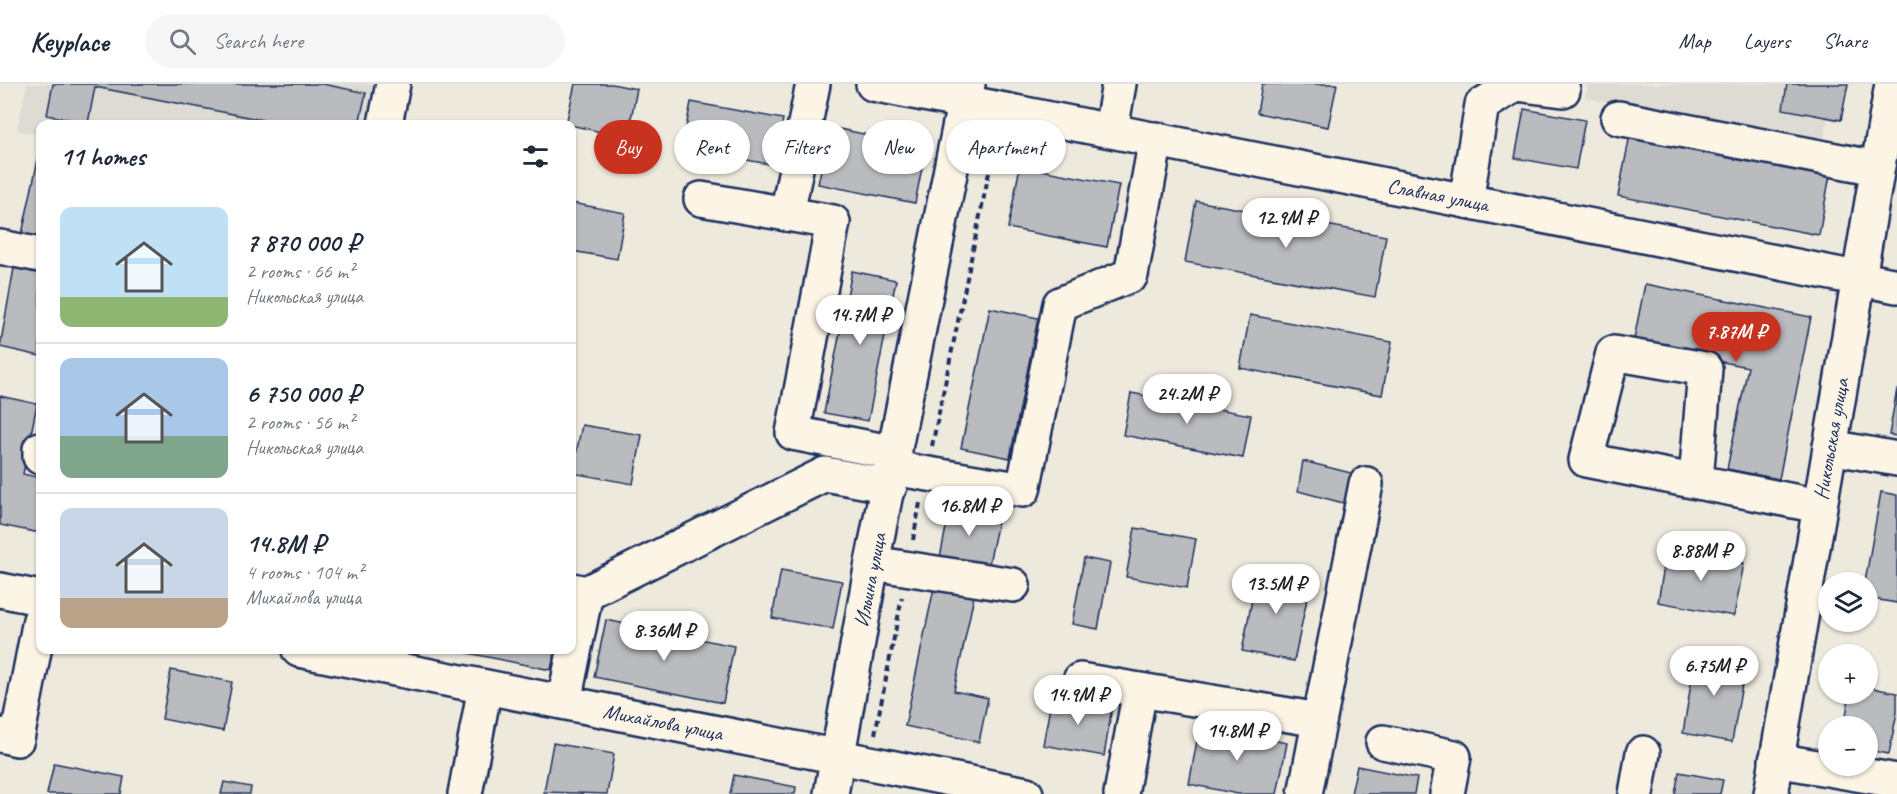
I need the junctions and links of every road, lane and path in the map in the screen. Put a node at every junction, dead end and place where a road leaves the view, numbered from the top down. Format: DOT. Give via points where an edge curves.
graph roads {
  1 [pos="393,84"];
  2 [pos="813,84"];
  3 [pos="873,84"];
  4 [pos="1119,84"];
  5 [pos="1516,84"];
  6 [pos="1892,84"];
  7 [pos="1563,90"];
  8 [pos="966,93"];
  9 [pos="1002,109"];
  10 [pos="1618,118"];
  11 [pos="386,120"];
  12 [pos="1111,130"];
  13 [pos="1156,139"];
  14 [pos="1877,168"];
  15 [pos="701,199"];
  16 [pos="1466,201"];
  17 [pos="787,214"];
  18 [pos="0,247"];
  19 [pos="36,254"];
  20 [pos="1858,278"];
  21 [pos="1897,286"];
  22 [pos="1830,447"];
  23 [pos="1897,459"];
  24 [pos="893,469"];
  25 [pos="926,473"];
  26 [pos="1696,481"];
  27 [pos="1366,484"];
  28 [pos="1820,506"];
  29 [pos="872,563"];
  30 [pos="907,568"];
  31 [pos="1013,585"];
  32 [pos="0,590"];
  33 [pos="579,592"];
  34 [pos="36,597"];
  35 [pos="576,614"];
  36 [pos="36,641"];
  37 [pos="342,654"];
  38 [pos="571,654"];
  39 [pos="385,658"];
  40 [pos="1080,680"];
  41 [pos="485,687"];
  42 [pos="1140,690"];
  43 [pos="564,702"];
  44 [pos="1319,720"];
  45 [pos="0,735"];
  46 [pos="1383,742"];
  47 [pos="1643,753"];
  48 [pos="838,758"];
  49 [pos="1776,760"];
  50 [pos="870,763"];
  51 [pos="1897,782"];
  52 [pos="465,794"];
  53 [pos="831,794"];
  54 [pos="1026,794"];
  55 [pos="1121,794"];
  56 [pos="1305,794"];
  57 [pos="1447,794"];
  58 [pos="1636,794"];
  59 [pos="1771,794"];
  1 -- 11 [label="street"];
  2 -- 17 [label="street"];
  3 -- 8 [label="street, Славная улица"];
  4 -- 12 [label="street"];
  5 -- 7 [label="street"];
  5 -- 16 [label="street" via="1482,105"];
  6 -- 14 [label="street, Никольская улица"];
  8 -- 9 [label="street, Славная улица"];
  8 -- 24 [label="street, Ильина улица"];
  9 -- 12 [label="street, Славная улица"];
  9 -- 25 [label="path"];
  10 -- 14 [label="street"];
  12 -- 13 [label="street, Славная улица"];
  13 -- 16 [label="street, Славная улица"];
  13 -- 25 [label="street" via="1131,274 1060,304 1023,490"];
  14 -- 20 [label="street, Никольская улица"];
  15 -- 17 [label="street"];
  16 -- 20 [label="street, Славная улица"];
  17 -- 24 [label="street" via="833,222 793,433"];
  18 -- 19 [label="street"];
  20 -- 21 [label="street, Славная улица"];
  20 -- 22 [label="street, Никольская улица"];
  22 -- 23 [label="street"];
  22 -- 28 [label="street, Никольская улица"];
  24 -- 25 [label="street"];
  24 -- 29 [label="street, Ильина улица"];
  24 -- 33 [label="street" via="825,474"];
  25 -- 30 [label="path"];
  26 -- 26 [label="street" via="1586,460 1613,352 1705,369"];
  26 -- 28 [label="street"];
  27 -- 44 [label="street"];
  28 -- 49 [label="street, Никольская улица"];
  29 -- 30 [label="street"];
  29 -- 48 [label="street, Ильина улица"];
  30 -- 31 [label="street"];
  30 -- 50 [label="path"];
  32 -- 34 [label="street"];
  33 -- 35 [label="street"];
  36 -- 45 [label="street" via="17,739"];
  37 -- 39 [label="street, Михайлова улица"];
  38 -- 43 [label="street"];
  39 -- 41 [label="street, Михайлова улица"];
  40 -- 42 [label="street"];
  41 -- 43 [label="street, Михайлова улица"];
  41 -- 52 [label="street"];
  42 -- 44 [label="street"];
  42 -- 55 [label="street"];
  43 -- 48 [label="street, Михайлова улица"];
  44 -- 56 [label="street"];
  46 -- 57 [label="street" via="1454,757"];
  47 -- 58 [label="street"];
  48 -- 50 [label="street, Михайлова улица"];
  48 -- 53 [label="street, Ильина улица"];
  49 -- 51 [label="street"];
  49 -- 59 [label="street, Никольская улица"];
  50 -- 54 [label="street, Михайлова улица"];
}
